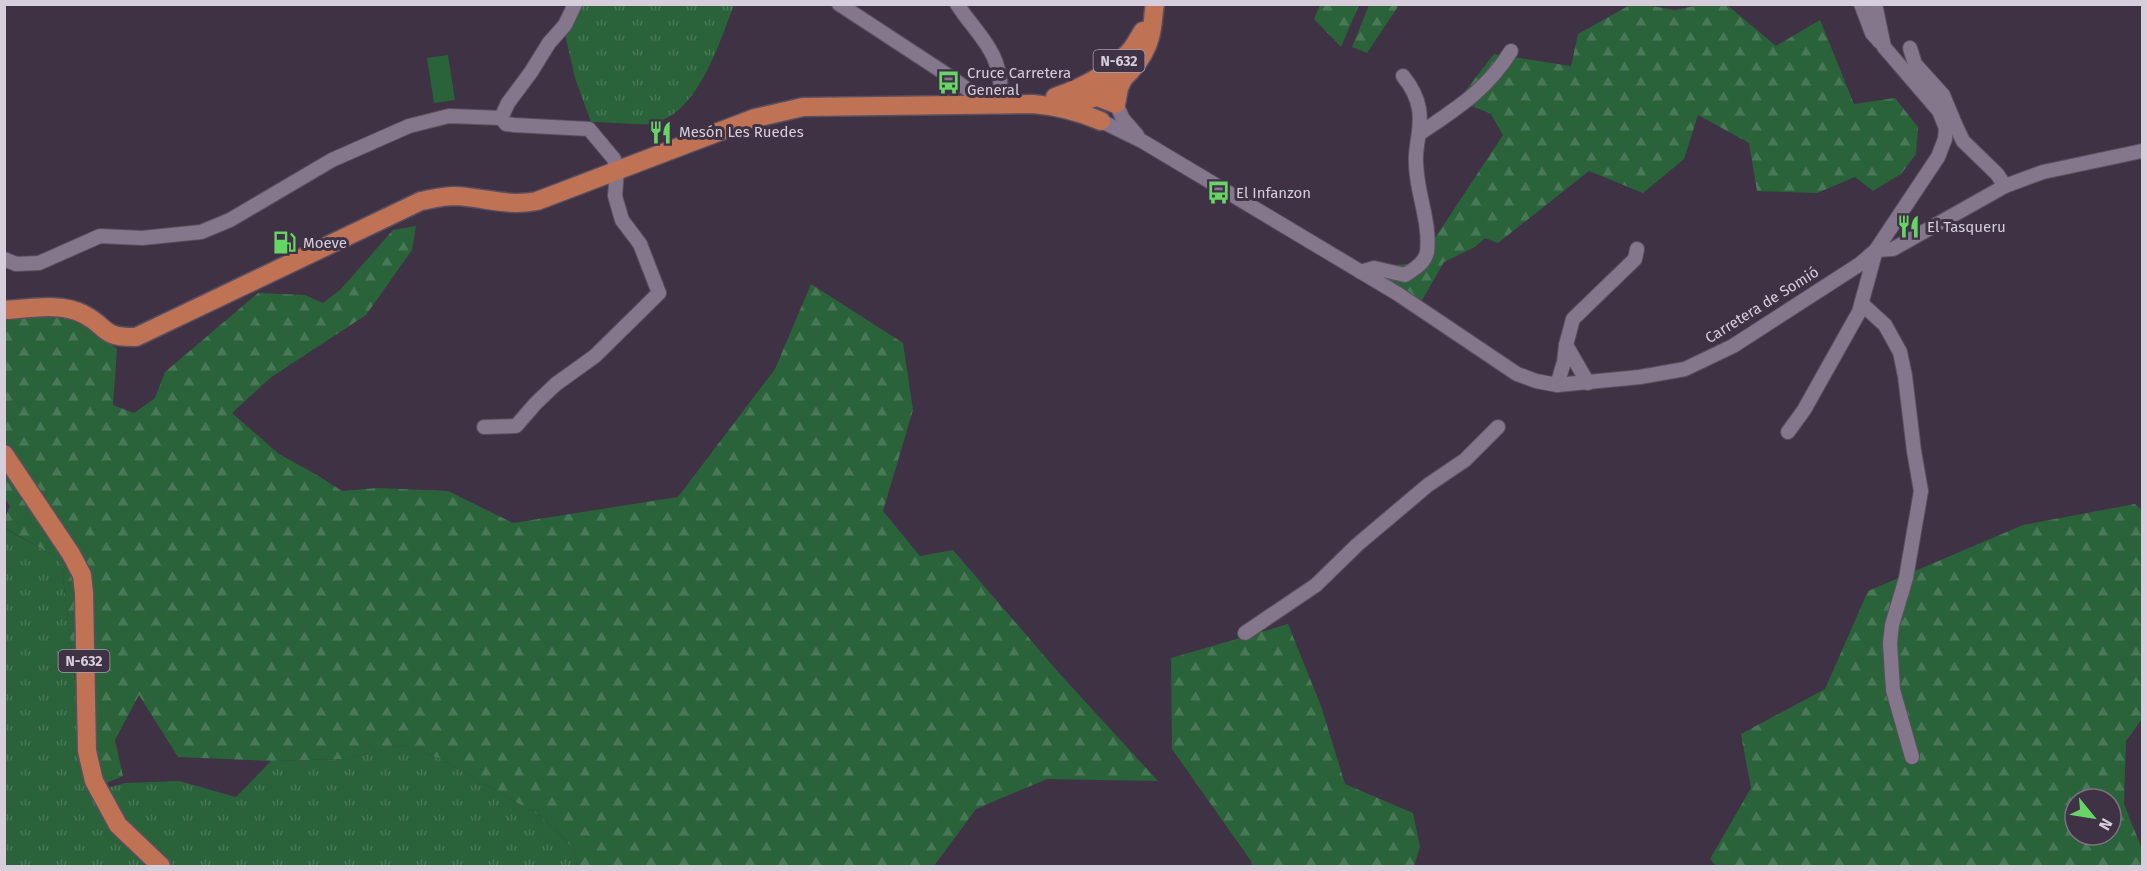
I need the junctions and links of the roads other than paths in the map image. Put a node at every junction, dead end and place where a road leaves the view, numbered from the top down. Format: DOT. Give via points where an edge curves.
graph roads {
  1 [pos="575,4"];
  2 [pos="839,4"];
  3 [pos="957,4"];
  4 [pos="1861,4"];
  5 [pos="1875,4"];
  6 [pos="1154,11"];
  7 [pos="1884,47"];
  8 [pos="1910,48"];
  9 [pos="1511,51"];
  10 [pos="1128,54"];
  11 [pos="1403,76"];
  12 [pos="1124,77"];
  13 [pos="1073,91"];
  14 [pos="1098,96"];
  15 [pos="994,104"];
  16 [pos="1033,104"];
  17 [pos="1116,104"];
  18 [pos="1057,106"];
  19 [pos="501,118"];
  20 [pos="1101,121"];
  21 [pos="1951,126"];
  22 [pos="1419,134"];
  23 [pos="1143,141"];
  24 [pos="2142,151"];
  25 [pos="617,170"];
  26 [pos="2005,186"];
  27 [pos="1637,249"];
  28 [pos="1876,250"];
  29 [pos="4,259"];
  30 [pos="1361,272"];
  31 [pos="1862,304"];
  32 [pos="4,310"];
  33 [pos="1566,345"];
  34 [pos="1588,383"];
  35 [pos="1557,385"];
  36 [pos="484,427"];
  37 [pos="1498,427"];
  38 [pos="1788,432"];
  39 [pos="4,454"];
  40 [pos="1245,633"];
  41 [pos="1912,757"];
  42 [pos="161,867"];
  1 -- 19 [label="street" via="565,25"];
  2 -- 15 [label="street"];
  3 -- 15 [label="street" via="997,65 1001,85"];
  4 -- 7 [label="street" via="1872,33"];
  5 -- 7 [label="street"];
  6 -- 10 [label="highway, N-632"];
  6 -- 12 [label="highway, N-632" via="1146,47"];
  7 -- 21 [label="street"];
  8 -- 21 [label="street" via="1915,64 1943,95"];
  9 -- 22 [label="street" via="1478,93"];
  10 -- 13 [label="highway, N-632" via="1095,80"];
  10 -- 14 [label="highway" via="1103,82"];
  11 -- 22 [label="street" via="1416,94"];
  12 -- 14 [label="highway, N-632"];
  12 -- 17 [label="highway"];
  13 -- 14 [label="highway"];
  13 -- 16 [label="highway, N-632"];
  14 -- 17 [label="highway"];
  14 -- 18 [label="highway, N-632"];
  14 -- 20 [label="highway"];
  15 -- 16 [label="highway, N-632"];
  15 -- 25 [label="highway, N-632" via="803,107 754,118"];
  16 -- 18 [label="highway, N-632"];
  17 -- 23 [label="street" via="1123,120"];
  18 -- 20 [label="highway"];
  19 -- 25 [label="street" via="506,124 589,129 614,159"];
  19 -- 29 [label="street" via="449,116 409,126 332,160 230,220 201,232 142,238 100,236 39,263 16,264"];
  20 -- 23 [label="street"];
  21 -- 26 [label="street"];
  21 -- 28 [label="street, Carretera de Somió" via="1938,157"];
  22 -- 30 [label="street" via="1416,155 1427,255 1405,275 1374,268"];
  23 -- 30 [label="street, Carretera de Somió"];
  24 -- 26 [label="street" via="2043,172"];
  25 -- 32 [label="highway, N-632" via="525,204 454,196 421,201 136,338 106,333 74,310"];
  25 -- 36 [label="street" via="615,196 622,220 640,244 659,293 595,356 556,384 516,426"];
  26 -- 28 [label="street" via="1893,249"];
  27 -- 33 [label="street" via="1635,259 1573,319"];
  28 -- 31 [label="street"];
  28 -- 34 [label="street, Carretera de Somió" via="1733,346 1685,369"];
  30 -- 35 [label="street, Carretera de Somió" via="1517,374"];
  31 -- 38 [label="street"];
  31 -- 41 [label="street" via="1885,325 1900,352 1921,491 1890,643 1893,690"];
  33 -- 34 [label="street"];
  33 -- 35 [label="street"];
  34 -- 35 [label="street, Carretera de Somió"];
  37 -- 40 [label="street" via="1465,460 1428,485 1357,545 1316,585"];
  39 -- 42 [label="highway, N-632" via="82,575 87,751 94,781 118,825"];
}
